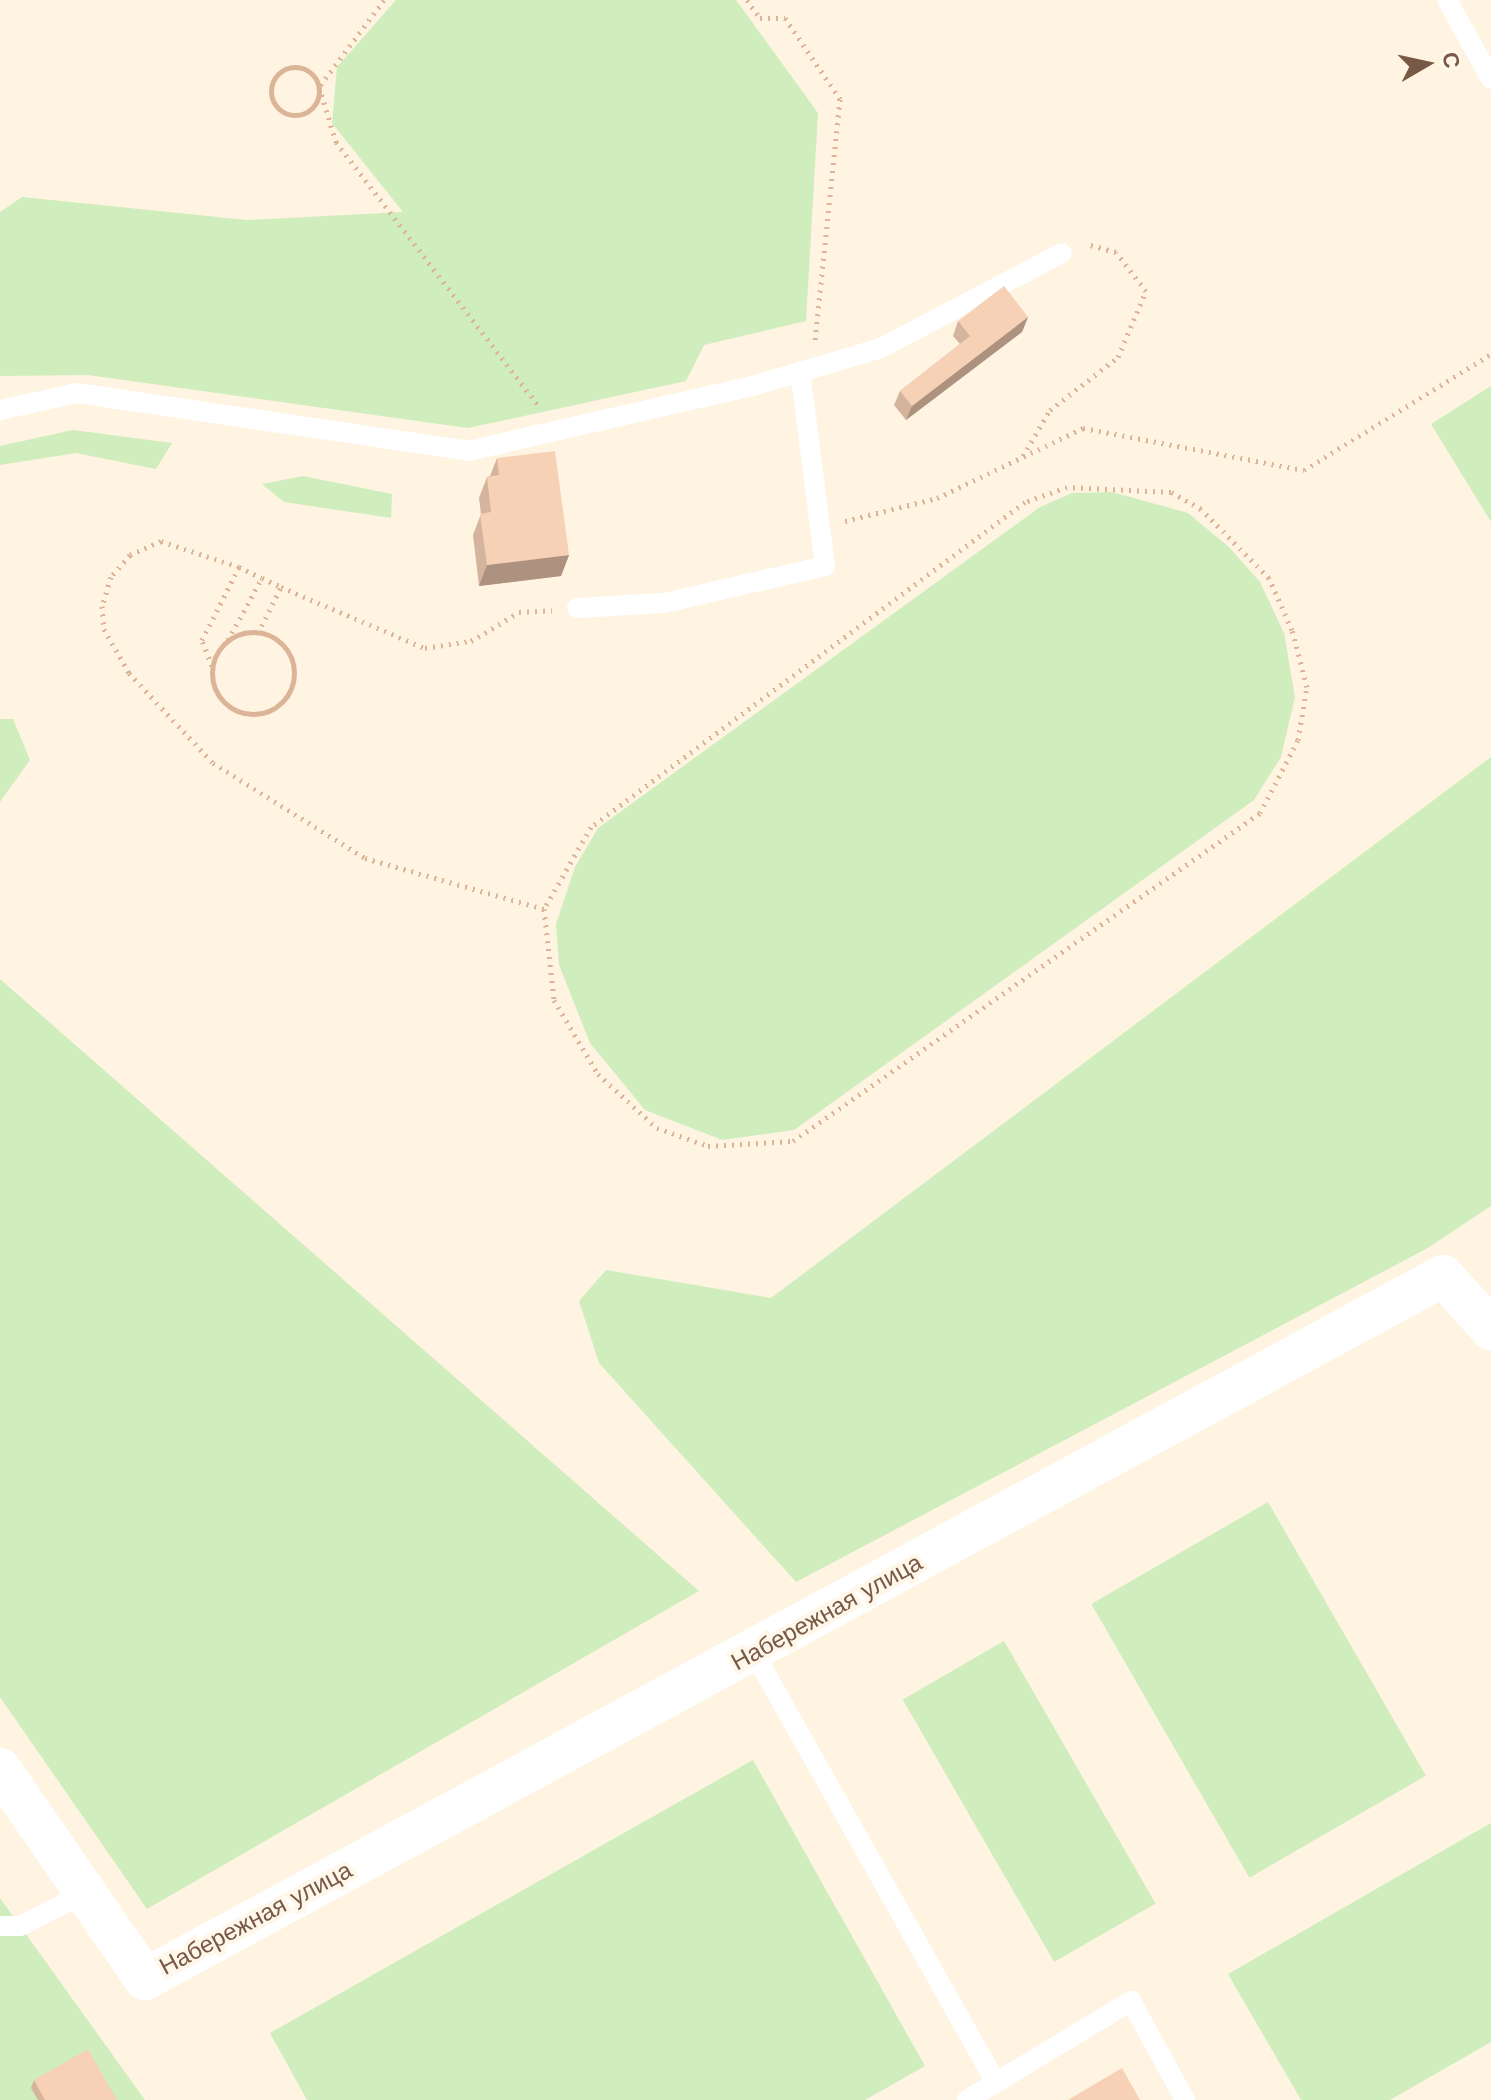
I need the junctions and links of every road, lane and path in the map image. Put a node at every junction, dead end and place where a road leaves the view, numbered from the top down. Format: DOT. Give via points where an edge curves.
graph roads {
  1 [pos="384,0"];
  2 [pos="747,0"];
  3 [pos="1447,0"];
  4 [pos="1491,79"];
  5 [pos="319,87"];
  6 [pos="1062,253"];
  7 [pos="1491,354"];
  8 [pos="806,370"];
  9 [pos="0,410"];
  10 [pos="557,430"];
  11 [pos="1023,457"];
  12 [pos="820,525"];
  13 [pos="239,567"];
  14 [pos="262,578"];
  15 [pos="281,587"];
  16 [pos="577,608"];
  17 [pos="258,633"];
  18 [pos="225,643"];
  19 [pos="213,667"];
  20 [pos="544,909"];
  21 [pos="1491,1329"];
  22 [pos="754,1653"];
  23 [pos="0,1769"];
  24 [pos="85,1893"];
  25 [pos="0,1926"];
  26 [pos="996,2083"];
  27 [pos="967,2100"];
  28 [pos="1185,2100"];
  1 -- 5 [label="path"];
  2 -- 8 [label="path" via="760,18 785,18 840,99"];
  3 -- 4 [label="lane"];
  5 -- 5 [label="path" via="311,73 289,67 275,76 272,99 297,116 312,109"];
  5 -- 10 [label="path" via="336,142"];
  6 -- 8 [label="lane" via="881,348"];
  6 -- 11 [label="path" via="1084,243 1116,252 1146,291 1118,357 1050,410"];
  7 -- 11 [label="path" via="1304,470 1083,428"];
  8 -- 10 [label="lane"];
  8 -- 12 [label="lane"];
  9 -- 10 [label="lane" via="77,393 468,451"];
  11 -- 12 [label="path" via="894,514"];
  12 -- 16 [label="lane" via="825,566 664,603"];
  13 -- 14 [label="path"];
  13 -- 19 [label="path" via="202,640"];
  13 -- 20 [label="path" via="161,541 130,555 111,577 102,606 104,629 129,673 213,763 365,858"];
  14 -- 15 [label="path"];
  14 -- 18 [label="path"];
  15 -- 16 [label="path" via="425,648 471,641 519,612"];
  15 -- 17 [label="path"];
  17 -- 18 [label="path"];
  17 -- 19 [label="path" via="276,639 292,660 293,686 277,707 252,714 226,705"];
  18 -- 19 [label="path"];
  20 -- 20 [label="path" via="554,1000 625,1106 657,1128 708,1146 793,1141 1260,813 1298,740 1307,687 1292,630 1269,578 1201,509 1171,492 1067,487 1025,502 591,827"];
  21 -- 22 [label="street, Набережная улица" via="1443,1276"];
  22 -- 24 [label="street, Набережная улица" via="145,1979"];
  22 -- 26 [label="lane"];
  23 -- 24 [label="street"];
  24 -- 25 [label="lane" via="20,1926"];
  26 -- 27 [label="lane"];
  26 -- 28 [label="lane" via="1131,2001"];
}
